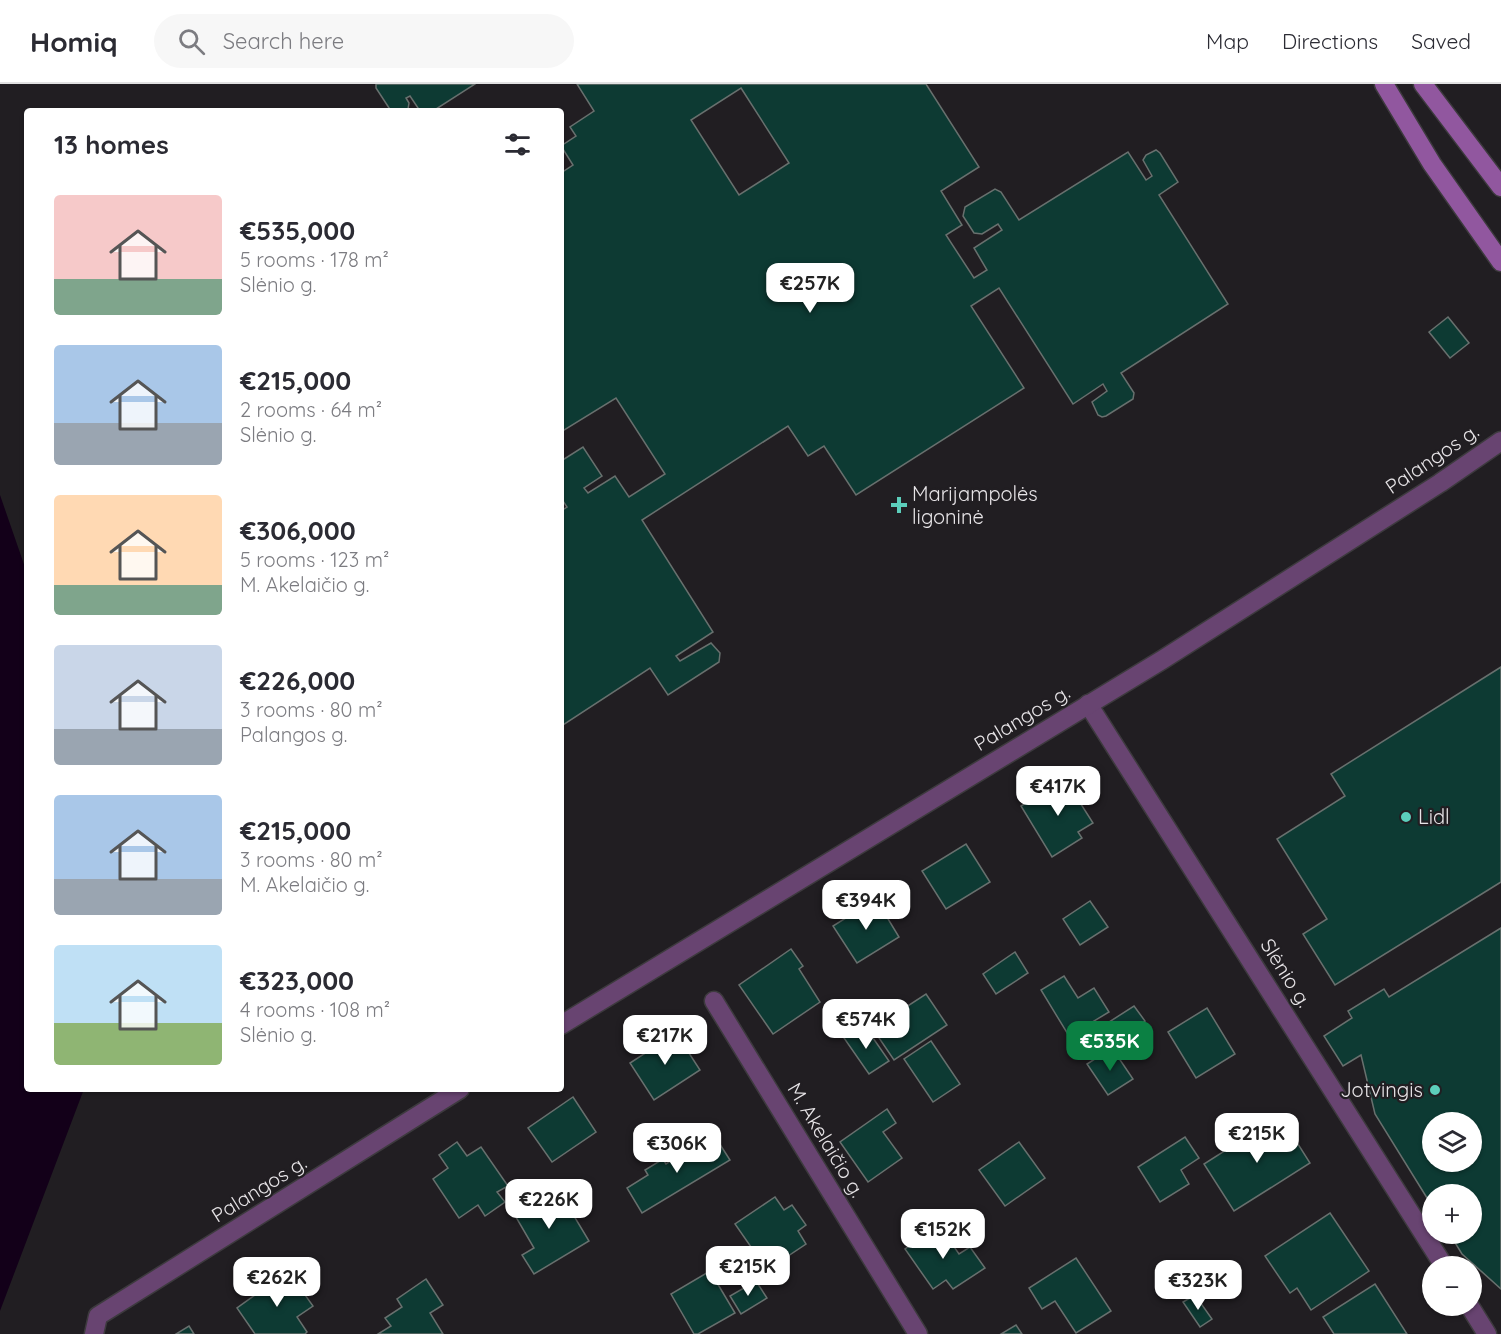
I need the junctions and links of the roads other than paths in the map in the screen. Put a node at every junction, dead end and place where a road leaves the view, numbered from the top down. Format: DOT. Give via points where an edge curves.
graph roads {
  1 [pos="1384,84"];
  2 [pos="1423,84"];
  3 [pos="1501,187"];
  4 [pos="1501,262"];
  5 [pos="1501,441"];
  6 [pos="1088,704"];
  7 [pos="714,1000"];
  8 [pos="564,1023"];
  9 [pos="455,1092"];
  10 [pos="1438,1256"];
  11 [pos="1476,1316"];
  12 [pos="94,1334"];
  13 [pos="918,1334"];
  14 [pos="1487,1334"];
  1 -- 4 [label="street" via="1432,164"];
  2 -- 3 [label="street"];
  5 -- 6 [label="street, Palangos g."];
  6 -- 8 [label="street, Palangos g."];
  6 -- 10 [label="street, Slėnio g."];
  7 -- 13 [label="street, M. Akelaičio g."];
  9 -- 12 [label="street, Palangos g." via="98,1316"];
  11 -- 14 [label="street"];
}
